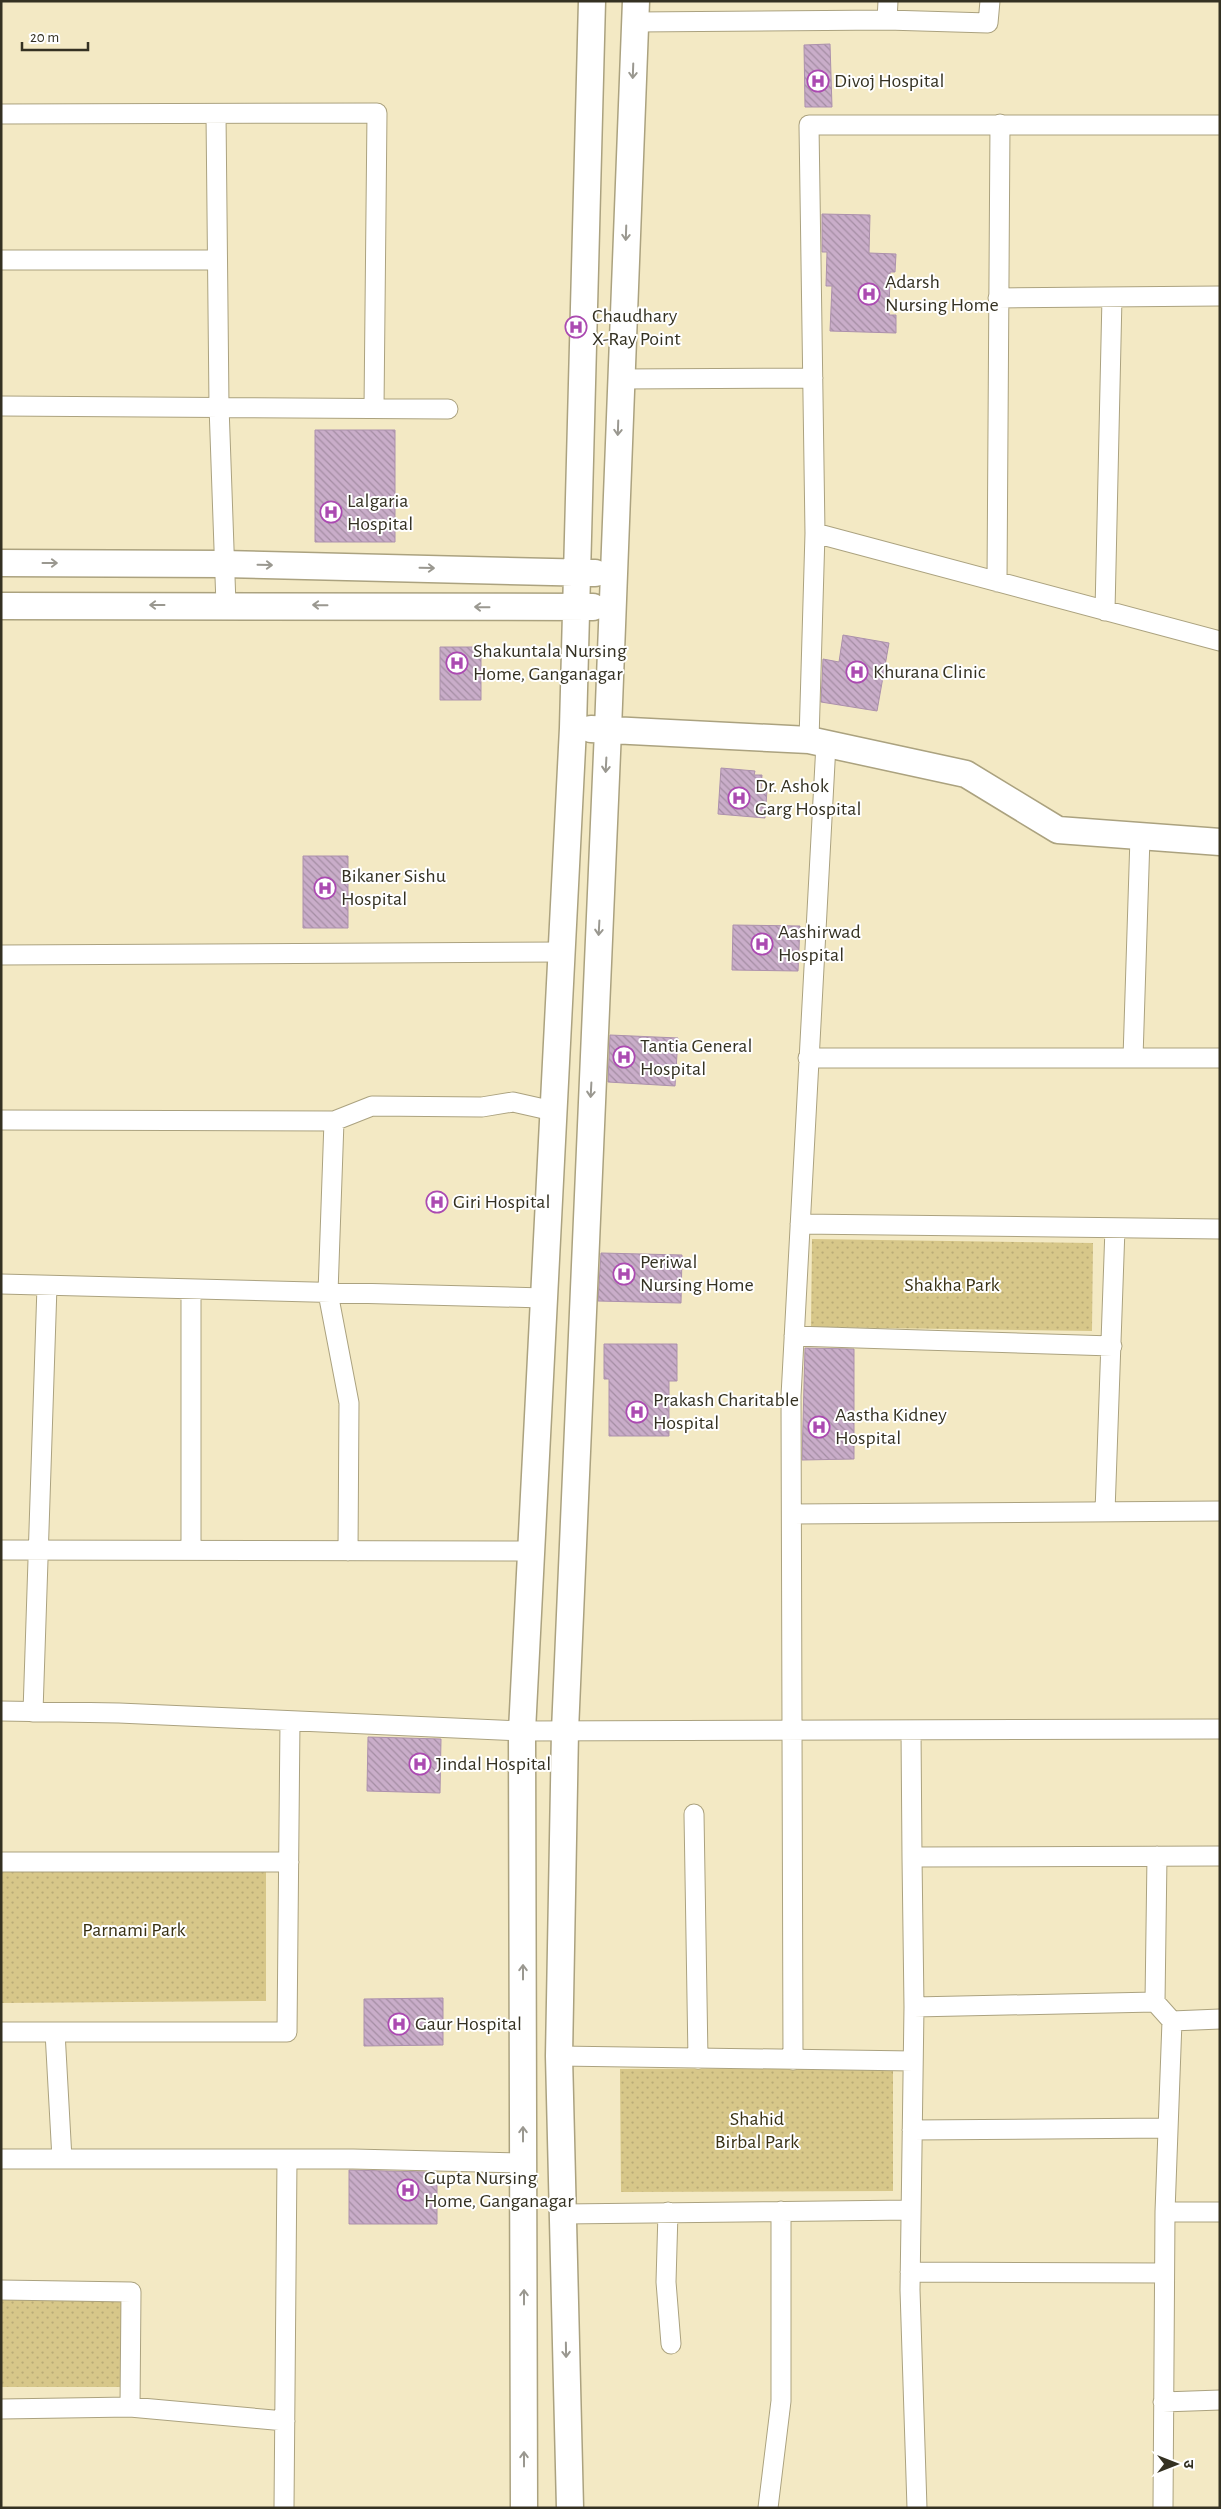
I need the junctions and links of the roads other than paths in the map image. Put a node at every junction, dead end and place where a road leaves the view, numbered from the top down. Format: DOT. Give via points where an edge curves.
graph roads {
  1 [pos="592,1"];
  2 [pos="990,1"];
  3 [pos="887,10"];
  4 [pos="636,12"];
  5 [pos="1,114"];
  6 [pos="216,114"];
  7 [pos="1000,124"];
  8 [pos="1220,125"];
  9 [pos="1,260"];
  10 [pos="218,260"];
  11 [pos="1220,296"];
  12 [pos="1112,297"];
  13 [pos="998,298"];
  14 [pos="813,378"];
  15 [pos="620,379"];
  16 [pos="1,406"];
  17 [pos="219,406"];
  18 [pos="374,408"];
  19 [pos="448,410"];
  20 [pos="815,533"];
  21 [pos="1,563"];
  22 [pos="223,564"];
  23 [pos="577,572"];
  24 [pos="613,573"];
  25 [pos="997,582"];
  26 [pos="226,605"];
  27 [pos="612,605"];
  28 [pos="1,606"];
  29 [pos="576,607"];
  30 [pos="1105,611"];
  31 [pos="1220,641"];
  32 [pos="573,728"];
  33 [pos="608,730"];
  34 [pos="817,742"];
  35 [pos="1140,837"];
  36 [pos="1220,842"];
  37 [pos="561,952"];
  38 [pos="1,955"];
  39 [pos="808,1058"];
  40 [pos="1132,1058"];
  41 [pos="1220,1058"];
  42 [pos="554,1111"];
  43 [pos="1,1120"];
  44 [pos="334,1121"];
  45 [pos="800,1224"];
  46 [pos="1115,1228"];
  47 [pos="1220,1229"];
  48 [pos="1,1284"];
  49 [pos="46,1286"];
  50 [pos="191,1289"];
  51 [pos="328,1293"];
  52 [pos="544,1298"];
  53 [pos="794,1336"];
  54 [pos="1112,1346"];
  55 [pos="1220,1511"];
  56 [pos="1105,1512"];
  57 [pos="792,1514"];
  58 [pos="1,1550"];
  59 [pos="39,1550"];
  60 [pos="191,1550"];
  61 [pos="348,1551"];
  62 [pos="531,1551"];
  63 [pos="1,1711"];
  64 [pos="32,1712"];
  65 [pos="290,1721"];
  66 [pos="1220,1729"];
  67 [pos="792,1730"];
  68 [pos="911,1730"];
  69 [pos="522,1731"];
  70 [pos="564,1731"];
  71 [pos="694,1814"];
  72 [pos="1157,1856"];
  73 [pos="1220,1856"];
  74 [pos="912,1857"];
  75 [pos="1,1862"];
  76 [pos="289,1862"];
  77 [pos="1155,2002"];
  78 [pos="914,2007"];
  79 [pos="1220,2019"];
  80 [pos="1172,2021"];
  81 [pos="1,2032"];
  82 [pos="55,2032"];
  83 [pos="559,2056"];
  84 [pos="698,2059"];
  85 [pos="793,2060"];
  86 [pos="913,2060"];
  87 [pos="1168,2128"];
  88 [pos="912,2130"];
  89 [pos="1,2159"];
  90 [pos="62,2159"];
  91 [pos="288,2159"];
  92 [pos="523,2163"];
  93 [pos="911,2210"];
  94 [pos="781,2211"];
  95 [pos="668,2212"];
  96 [pos="1165,2212"];
  97 [pos="1220,2212"];
  98 [pos="563,2214"];
  99 [pos="910,2272"];
  100 [pos="1164,2273"];
  101 [pos="1,2290"];
  102 [pos="671,2344"];
  103 [pos="1220,2400"];
  104 [pos="1164,2402"];
  105 [pos="130,2407"];
  106 [pos="1,2409"];
  107 [pos="285,2421"];
  108 [pos="284,2508"];
  109 [pos="524,2508"];
  110 [pos="570,2508"];
  111 [pos="768,2508"];
  112 [pos="917,2508"];
  113 [pos="1162,2508"];
  1 -- 23 [label="street"];
  2 -- 3 [label="street" via="988,23"];
  3 -- 4 [label="street"];
  4 -- 15 [label="street, one-way"];
  5 -- 6 [label="street"];
  6 -- 10 [label="street"];
  6 -- 18 [label="street" via="377,113"];
  7 -- 8 [label="street"];
  7 -- 13 [label="street"];
  7 -- 14 [label="street" via="809,126"];
  9 -- 10 [label="street"];
  10 -- 17 [label="street"];
  11 -- 12 [label="street"];
  12 -- 13 [label="street"];
  12 -- 30 [label="street"];
  13 -- 25 [label="street"];
  14 -- 15 [label="street"];
  14 -- 20 [label="street"];
  15 -- 24 [label="street, one-way"];
  16 -- 17 [label="street"];
  17 -- 18 [label="street"];
  17 -- 22 [label="street"];
  18 -- 19 [label="street"];
  20 -- 25 [label="street"];
  20 -- 34 [label="street"];
  21 -- 22 [label="street, one-way"];
  22 -- 23 [label="street, one-way"];
  22 -- 26 [label="street"];
  23 -- 24 [label="street"];
  23 -- 29 [label="street"];
  24 -- 27 [label="street"];
  25 -- 30 [label="street"];
  26 -- 28 [label="street, one-way"];
  29 -- 26 [label="street, one-way"];
  27 -- 29 [label="street"];
  27 -- 33 [label="street"];
  29 -- 32 [label="street"];
  30 -- 31 [label="street"];
  32 -- 33 [label="street"];
  32 -- 37 [label="street"];
  33 -- 34 [label="street"];
  33 -- 70 [label="street, one-way"];
  34 -- 35 [label="street" via="966,774 1058,830"];
  34 -- 39 [label="street"];
  35 -- 36 [label="street"];
  35 -- 40 [label="street"];
  37 -- 38 [label="street"];
  37 -- 42 [label="street"];
  39 -- 40 [label="street"];
  39 -- 45 [label="street"];
  40 -- 41 [label="street"];
  42 -- 44 [label="street" via="513,1102 482,1107 372,1106"];
  42 -- 52 [label="street"];
  43 -- 44 [label="street"];
  44 -- 51 [label="street"];
  45 -- 46 [label="street"];
  45 -- 53 [label="street"];
  46 -- 47 [label="street"];
  46 -- 54 [label="street"];
  48 -- 49 [label="street"];
  49 -- 50 [label="street"];
  49 -- 59 [label="street"];
  50 -- 51 [label="street"];
  50 -- 60 [label="street"];
  51 -- 52 [label="street"];
  51 -- 61 [label="street" via="349,1403"];
  52 -- 62 [label="street"];
  53 -- 54 [label="street"];
  53 -- 57 [label="street"];
  54 -- 56 [label="street"];
  55 -- 56 [label="street"];
  56 -- 57 [label="street"];
  57 -- 67 [label="street"];
  58 -- 59 [label="street"];
  59 -- 60 [label="street"];
  59 -- 64 [label="street"];
  60 -- 61 [label="street"];
  61 -- 62 [label="street"];
  62 -- 69 [label="street"];
  63 -- 64 [label="street"];
  64 -- 65 [label="street"];
  65 -- 69 [label="street"];
  65 -- 76 [label="street"];
  66 -- 68 [label="street"];
  67 -- 68 [label="street"];
  67 -- 70 [label="street"];
  67 -- 85 [label="street"];
  68 -- 74 [label="street"];
  69 -- 70 [label="street"];
  92 -- 69 [label="street, one-way"];
  70 -- 83 [label="street"];
  71 -- 84 [label="street"];
  72 -- 73 [label="street"];
  72 -- 74 [label="street"];
  72 -- 77 [label="street"];
  74 -- 78 [label="street"];
  75 -- 76 [label="street"];
  76 -- 82 [label="street" via="287,2032"];
  77 -- 78 [label="street"];
  77 -- 80 [label="street"];
  78 -- 86 [label="street"];
  79 -- 80 [label="street"];
  80 -- 87 [label="street"];
  81 -- 82 [label="street"];
  82 -- 90 [label="street"];
  83 -- 84 [label="street"];
  83 -- 98 [label="street"];
  84 -- 85 [label="street"];
  85 -- 86 [label="street"];
  86 -- 88 [label="street"];
  87 -- 88 [label="street"];
  87 -- 96 [label="street"];
  88 -- 93 [label="street"];
  89 -- 90 [label="street"];
  90 -- 91 [label="street"];
  91 -- 92 [label="street"];
  91 -- 107 [label="street"];
  109 -- 92 [label="street, one-way"];
  93 -- 94 [label="street"];
  93 -- 99 [label="street"];
  94 -- 95 [label="street"];
  94 -- 111 [label="street" via="781,2401"];
  95 -- 98 [label="street"];
  95 -- 102 [label="street" via="666,2282"];
  96 -- 97 [label="street"];
  96 -- 100 [label="street"];
  98 -- 110 [label="street, one-way"];
  99 -- 100 [label="street"];
  99 -- 112 [label="street"];
  100 -- 104 [label="street"];
  101 -- 105 [label="street" via="131,2292"];
  103 -- 104 [label="street"];
  104 -- 113 [label="street"];
  105 -- 106 [label="street"];
  105 -- 107 [label="street"];
  107 -- 108 [label="street"];
}
